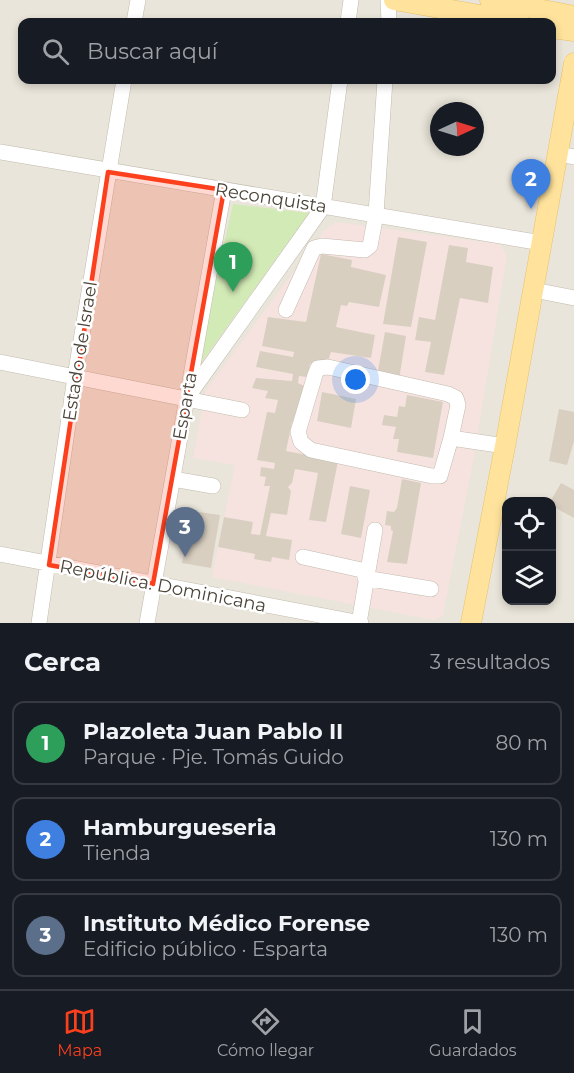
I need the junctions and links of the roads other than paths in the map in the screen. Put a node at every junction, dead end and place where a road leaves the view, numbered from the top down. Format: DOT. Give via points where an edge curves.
graph roads {
  1 [pos="138,0"];
  2 [pos="351,0"];
  3 [pos="388,0"];
  4 [pos="394,0"];
  5 [pos="490,0"];
  6 [pos="574,16"];
  7 [pos="135,18"];
  8 [pos="349,18"];
  9 [pos="389,18"];
  10 [pos="496,18"];
  11 [pos="556,29"];
  12 [pos="574,31"];
  13 [pos="574,63"];
  14 [pos="123,84"];
  15 [pos="339,84"];
  16 [pos="385,84"];
  17 [pos="0,152"];
  18 [pos="566,156"];
  19 [pos="108,172"];
  20 [pos="224,190"];
  21 [pos="323,207"];
  22 [pos="376,214"];
  23 [pos="542,243"];
  24 [pos="534,290"];
  25 [pos="574,298"];
  26 [pos="286,310"];
  27 [pos="0,362"];
  28 [pos="75,377"];
  29 [pos="185,400"];
  30 [pos="242,410"];
  31 [pos="451,438"];
  32 [pos="505,446"];
  33 [pos="173,479"];
  34 [pos="213,486"];
  35 [pos="375,530"];
  36 [pos="0,554"];
  37 [pos="303,557"];
  38 [pos="49,565"];
  39 [pos="365,574"];
  40 [pos="153,584"];
  41 [pos="431,589"];
  42 [pos="39,623"];
  43 [pos="147,623"];
  44 [pos="360,623"];
  45 [pos="471,623"];
  1 -- 7 [label="street"];
  2 -- 8 [label="street"];
  3 -- 9 [label="street"];
  4 -- 10 [label="main road"];
  5 -- 6 [label="main road"];
  11 -- 12 [label="main road"];
  13 -- 18 [label="main road"];
  14 -- 19 [label="street, Estado de Israel"];
  15 -- 21 [label="street"];
  16 -- 22 [label="street"];
  17 -- 19 [label="street, Reconquista"];
  18 -- 23 [label="main road"];
  19 -- 20 [label="street, Reconquista"];
  19 -- 28 [label="street, Estado de Israel"];
  20 -- 21 [label="street, Reconquista"];
  20 -- 29 [label="street, Esparta"];
  21 -- 22 [label="street, Reconquista"];
  21 -- 29 [label="street"];
  22 -- 23 [label="street, Reconquista"];
  22 -- 26 [label="street" via="370,246 365,250 322,246 315,249"];
  23 -- 24 [label="main road"];
  24 -- 25 [label="street"];
  24 -- 32 [label="main road"];
  27 -- 28 [label="street"];
  28 -- 29 [label="street"];
  28 -- 38 [label="street, Estado de Israel"];
  29 -- 30 [label="street"];
  29 -- 33 [label="street, Esparta"];
  31 -- 31 [label="street" via="456,398 328,367 318,368 298,432 301,442 311,450 432,476 440,476 444,470"];
  31 -- 32 [label="street"];
  32 -- 45 [label="main road"];
  33 -- 34 [label="street"];
  33 -- 40 [label="street, Esparta"];
  35 -- 39 [label="street"];
  36 -- 38 [label="street, República. Dominicana"];
  37 -- 39 [label="street"];
  38 -- 40 [label="street, República. Dominicana"];
  38 -- 42 [label="street, Estado de Israel"];
  39 -- 41 [label="street"];
  39 -- 44 [label="street"];
  40 -- 43 [label="street, Esparta"];
  40 -- 44 [label="street, República. Dominicana"];
}
